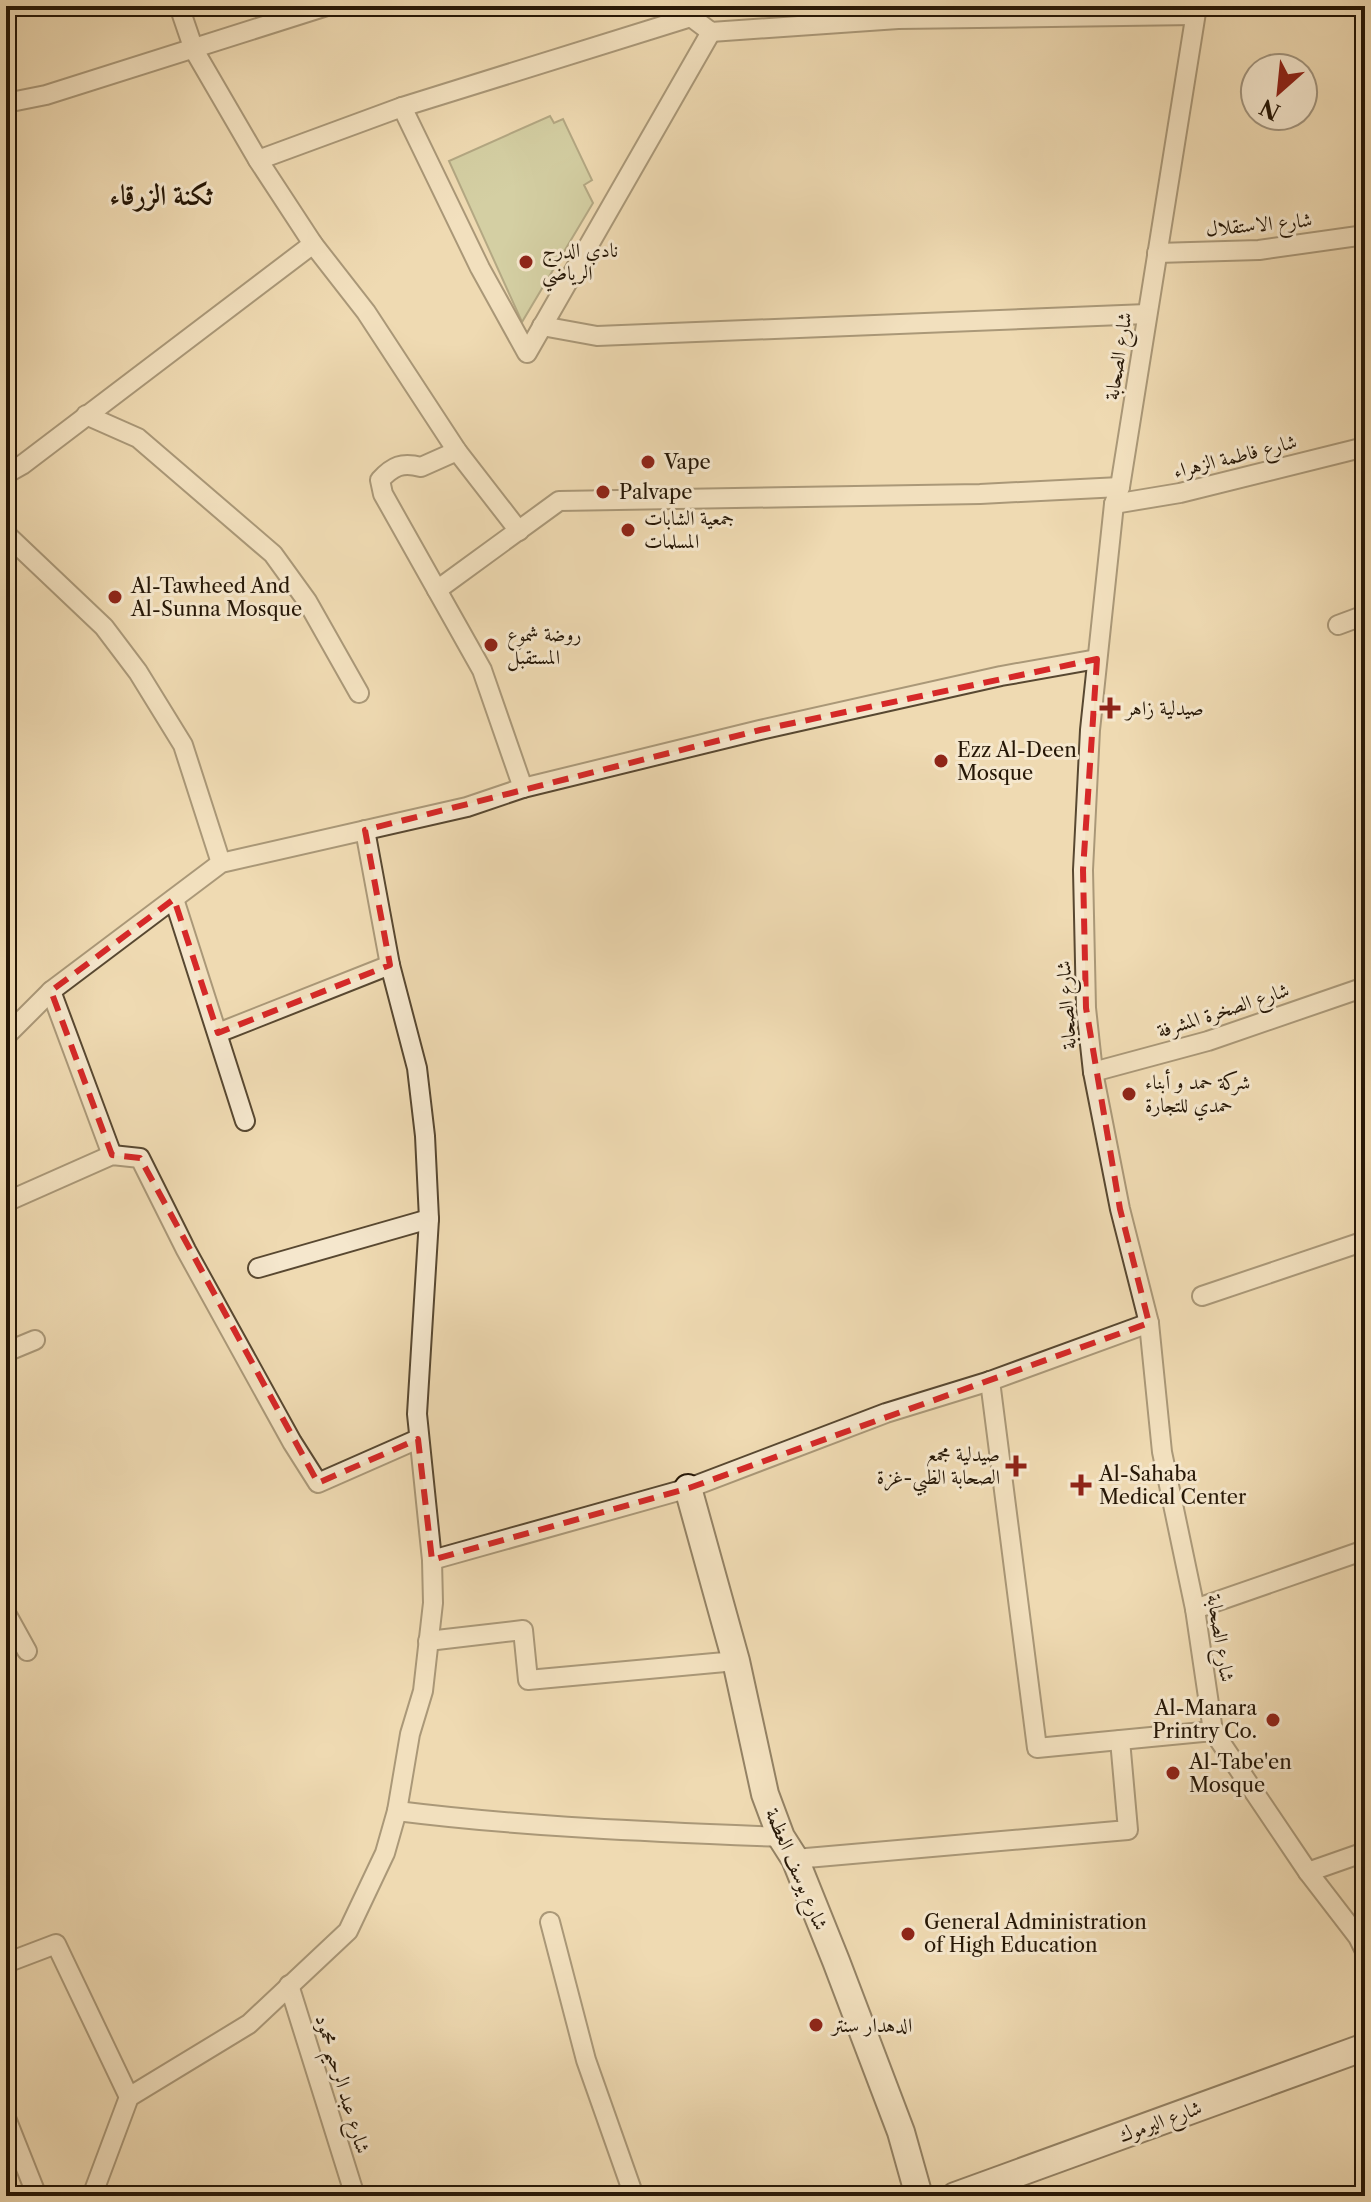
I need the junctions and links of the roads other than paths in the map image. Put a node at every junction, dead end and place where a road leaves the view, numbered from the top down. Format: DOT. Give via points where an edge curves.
graph roads {
  1 [pos="179,6"];
  2 [pos="327,6"];
  3 [pos="1196,10"];
  4 [pos="689,11"];
  5 [pos="711,32"];
  6 [pos="194,50"];
  7 [pos="6,103"];
  8 [pos="402,107"];
  9 [pos="258,160"];
  10 [pos="1365,235"];
  11 [pos="313,244"];
  12 [pos="1157,253"];
  13 [pos="1147,314"];
  14 [pos="542,326"];
  15 [pos="86,415"];
  16 [pos="1365,447"];
  17 [pos="457,451"];
  18 [pos="6,474"];
  19 [pos="1117,495"];
  20 [pos="519,531"];
  21 [pos="6,534"];
  22 [pos="437,590"];
  23 [pos="1365,615"];
  24 [pos="1338,625"];
  25 [pos="1097,659"];
  26 [pos="359,693"];
  27 [pos="523,788"];
  28 [pos="365,830"];
  29 [pos="221,863"];
  30 [pos="174,899"];
  31 [pos="390,965"];
  32 [pos="1365,987"];
  33 [pos="51,991"];
  34 [pos="218,1033"];
  35 [pos="6,1036"];
  36 [pos="1093,1072"];
  37 [pos="245,1121"];
  38 [pos="112,1155"];
  39 [pos="6,1202"];
  40 [pos="429,1219"];
  41 [pos="1365,1241"];
  42 [pos="258,1268"];
  43 [pos="1202,1296"];
  44 [pos="1149,1323"];
  45 [pos="35,1340"];
  46 [pos="6,1352"];
  47 [pos="990,1381"];
  48 [pos="418,1439"];
  49 [pos="688,1488"];
  50 [pos="1365,1550"];
  51 [pos="432,1560"];
  52 [pos="1195,1609"];
  53 [pos="6,1613"];
  54 [pos="428,1641"];
  55 [pos="27,1651"];
  56 [pos="736,1661"];
  57 [pos="1213,1731"];
  58 [pos="1120,1740"];
  59 [pos="397,1811"];
  60 [pos="781,1837"];
  61 [pos="1365,1852"];
  62 [pos="795,1859"];
  63 [pos="1308,1872"];
  64 [pos="550,1922"];
  65 [pos="1365,1951"];
  66 [pos="6,1963"];
  67 [pos="289,1985"];
  68 [pos="1365,2047"];
  69 [pos="129,2097"];
  70 [pos="6,2118"];
  71 [pos="37,2196"];
  72 [pos="92,2196"];
  73 [pos="355,2196"];
  74 [pos="634,2196"];
  75 [pos="919,2196"];
  76 [pos="955,2196"];
  1 -- 6 [label="street"];
  2 -- 6 [label="street"];
  3 -- 5 [label="street" via="898,19"];
  3 -- 12 [label="street, شارع الصحابة"];
  4 -- 5 [label="street"];
  4 -- 8 [label="street"];
  5 -- 14 [label="street"];
  6 -- 7 [label="street"];
  6 -- 9 [label="street"];
  8 -- 9 [label="street"];
  8 -- 14 [label="street" via="527,353"];
  9 -- 11 [label="street"];
  10 -- 12 [label="street, شارع الاستقلال" via="1259,250"];
  11 -- 15 [label="street"];
  11 -- 17 [label="street" via="366,312"];
  12 -- 13 [label="street, شارع الصحابة"];
  13 -- 14 [label="street" via="690,335 597,336"];
  13 -- 19 [label="street, شارع الصحابة"];
  15 -- 18 [label="street"];
  15 -- 26 [label="street" via="138,438 273,554 307,601"];
  16 -- 19 [label="street, شارع فاطمة الزهراء" via="1180,493"];
  17 -- 20 [label="street"];
  17 -- 22 [label="street" via="421,467 407,463 392,468 380,480"];
  19 -- 20 [label="street, شارع فاطمة الزهراء" via="559,501"];
  19 -- 25 [label="street, شارع الصحابة"];
  20 -- 22 [label="street, شارع فاطمة الزهراء"];
  21 -- 29 [label="street" via="104,627 138,672 183,745"];
  22 -- 27 [label="street" via="482,670"];
  23 -- 24 [label="street"];
  25 -- 27 [label="street" via="797,721"];
  25 -- 36 [label="street, شارع الصحابة" via="1083,870"];
  27 -- 28 [label="street"];
  28 -- 29 [label="street"];
  28 -- 31 [label="street"];
  29 -- 30 [label="street"];
  30 -- 33 [label="street"];
  30 -- 34 [label="street"];
  31 -- 34 [label="street"];
  31 -- 40 [label="street" via="417,1068"];
  32 -- 36 [label="street, شارع الصخرة المشرفة" via="1208,1041"];
  33 -- 35 [label="street"];
  33 -- 38 [label="street"];
  34 -- 37 [label="street"];
  36 -- 44 [label="street, شارع الصحابة"];
  38 -- 39 [label="street"];
  38 -- 48 [label="street" via="140,1158 318,1483"];
  40 -- 42 [label="street"];
  40 -- 48 [label="street"];
  41 -- 43 [label="street"];
  44 -- 47 [label="street"];
  44 -- 52 [label="street, شارع الصحابة" via="1162,1452"];
  45 -- 46 [label="street"];
  47 -- 49 [label="street" via="886,1413"];
  47 -- 58 [label="street" via="1037,1748"];
  48 -- 51 [label="street"];
  49 -- 51 [label="street"];
  49 -- 56 [label="street, شارع يوسف العظمة"];
  50 -- 52 [label="street"];
  51 -- 54 [label="street"];
  52 -- 57 [label="street, شارع الصحابة"];
  53 -- 55 [label="street"];
  54 -- 56 [label="street" via="523,1630 528,1680"];
  54 -- 59 [label="street" via="423,1691"];
  56 -- 60 [label="street, شارع يوسف العظمة" via="765,1794"];
  57 -- 58 [label="street"];
  57 -- 63 [label="street, شارع الصحابة"];
  58 -- 62 [label="street" via="1128,1830"];
  59 -- 60 [label="street" via="503,1823"];
  59 -- 67 [label="street" via="385,1853 348,1931"];
  60 -- 62 [label="street, شارع يوسف العظمة"];
  61 -- 63 [label="street"];
  62 -- 75 [label="street, شارع يوسف العظمة" via="901,2132"];
  63 -- 65 [label="street, شارع الصحابة"];
  64 -- 74 [label="street" via="586,2060"];
  66 -- 69 [label="street" via="56,1944"];
  67 -- 69 [label="street" via="249,2024"];
  67 -- 73 [label="street, شارع عبد الرحيم محمود"];
  68 -- 76 [label="street, شارع اليرموك"];
  69 -- 72 [label="street"];
  70 -- 71 [label="street"];
}
